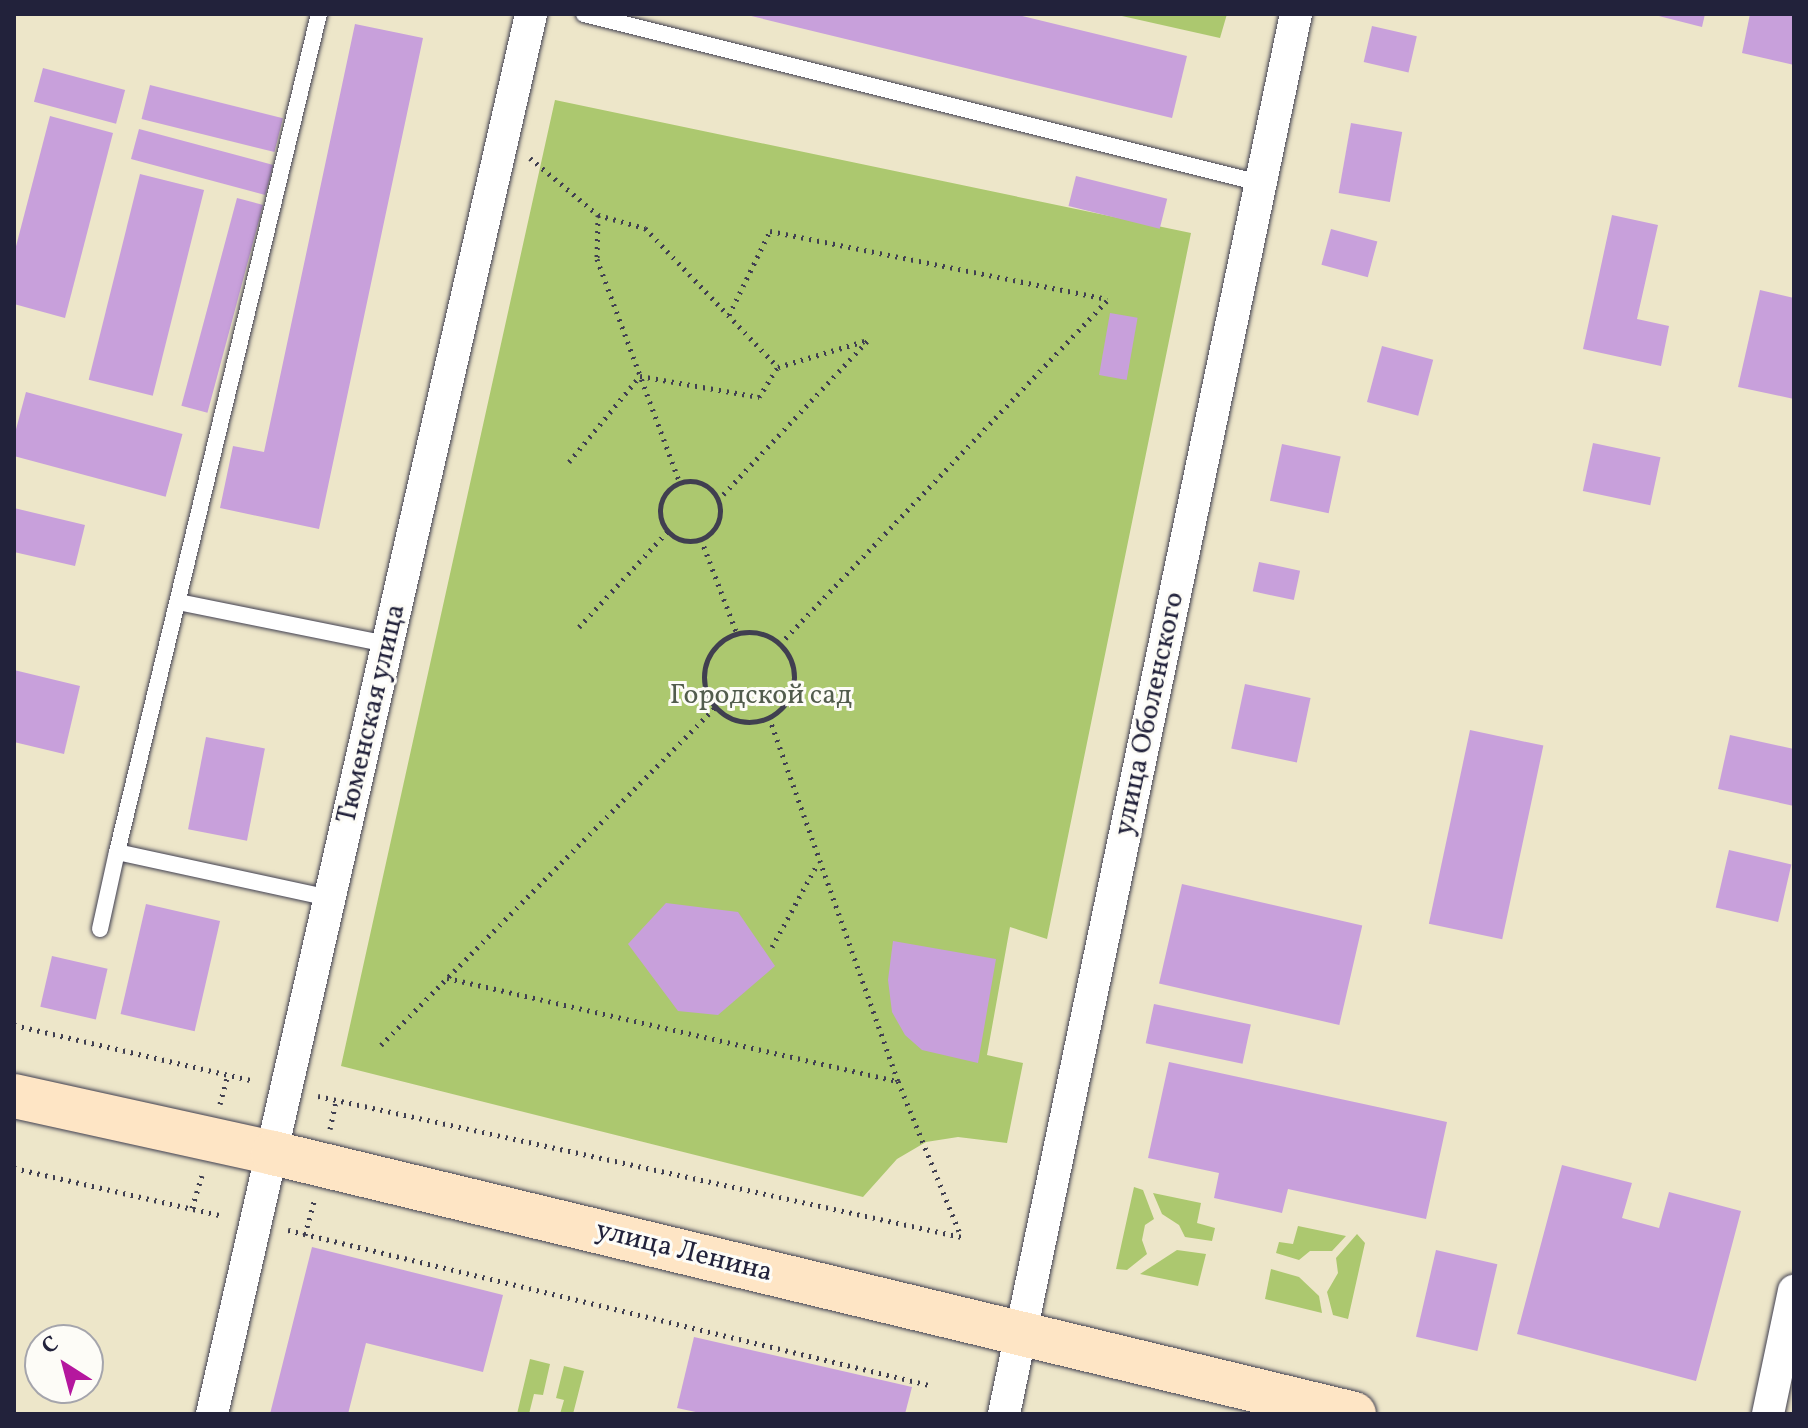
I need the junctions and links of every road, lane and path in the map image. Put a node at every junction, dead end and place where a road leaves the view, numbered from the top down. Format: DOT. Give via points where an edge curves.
graph roads {
  1 [pos="319,14"];
  2 [pos="531,14"];
  3 [pos="584,14"];
  4 [pos="1296,14"];
  5 [pos="502,134"];
  6 [pos="1260,183"];
  7 [pos="598,215"];
  8 [pos="729,315"];
  9 [pos="778,367"];
  10 [pos="640,376"];
  11 [pos="569,462"];
  12 [pos="680,483"];
  13 [pos="718,500"];
  14 [pos="668,531"];
  15 [pos="701,539"];
  16 [pos="178,602"];
  17 [pos="579,627"];
  18 [pos="737,634"];
  19 [pos="387,644"];
  20 [pos="780,644"];
  21 [pos="716,707"];
  22 [pos="769,717"];
  23 [pos="117,852"];
  24 [pos="818,862"];
  25 [pos="330,898"];
  26 [pos="100,929"];
  27 [pos="772,947"];
  28 [pos="446,978"];
  29 [pos="14,1025"];
  30 [pos="381,1045"];
  31 [pos="898,1081"];
  32 [pos="287,1089"];
  33 [pos="14,1096"];
  34 [pos="273,1153"];
  35 [pos="14,1168"];
  36 [pos="256,1223"];
  37 [pos="1794,1291"];
  38 [pos="1021,1334"];
  39 [pos="929,1385"];
  40 [pos="212,1414"];
  41 [pos="1004,1414"];
  42 [pos="1354,1414"];
  43 [pos="1768,1414"];
  1 -- 16 [label="lane"];
  2 -- 5 [label="street, Тюменская улица"];
  3 -- 6 [label="lane"];
  4 -- 6 [label="street, улица Оболенского"];
  5 -- 7 [label="path"];
  5 -- 19 [label="street, Тюменская улица"];
  6 -- 38 [label="street, улица Оболенского"];
  7 -- 8 [label="path" via="645,228"];
  7 -- 10 [label="path" via="597,259"];
  8 -- 9 [label="path"];
  8 -- 20 [label="path" via="770,231 1108,299"];
  9 -- 10 [label="path" via="759,397"];
  9 -- 13 [label="path" via="868,340"];
  10 -- 11 [label="path"];
  10 -- 12 [label="path"];
  12 -- 13 [label="path" via="707,486"];
  12 -- 14 [label="path" via="661,504"];
  13 -- 15 [label="path" via="719,518"];
  14 -- 15 [label="path" via="684,540"];
  14 -- 17 [label="path"];
  15 -- 18 [label="path"];
  16 -- 19 [label="lane"];
  16 -- 23 [label="lane"];
  18 -- 20 [label="path" via="752,632"];
  18 -- 21 [label="path" via="723,640 706,664 704,680"];
  19 -- 25 [label="street, Тюменская улица"];
  20 -- 22 [label="path" via="789,656 794,683 781,709"];
  21 -- 22 [label="path" via="741,721"];
  21 -- 28 [label="path"];
  22 -- 24 [label="path"];
  23 -- 25 [label="lane"];
  23 -- 26 [label="lane"];
  24 -- 27 [label="path"];
  24 -- 31 [label="path"];
  25 -- 32 [label="street, Тюменская улица"];
  28 -- 30 [label="path"];
  28 -- 31 [label="path"];
  29 -- 32 [label="path"];
  31 -- 32 [label="path" via="962,1237"];
  32 -- 34 [label="street, Тюменская улица"];
  33 -- 34 [label="main road, улица Ленина"];
  34 -- 36 [label="street, Тюменская улица"];
  34 -- 38 [label="main road, улица Ленина"];
  35 -- 36 [label="path"];
  36 -- 39 [label="path"];
  36 -- 40 [label="street, Тюменская улица"];
  37 -- 43 [label="street"];
  38 -- 41 [label="street, улица Оболенского"];
  38 -- 42 [label="main road, улица Ленина"];
}
